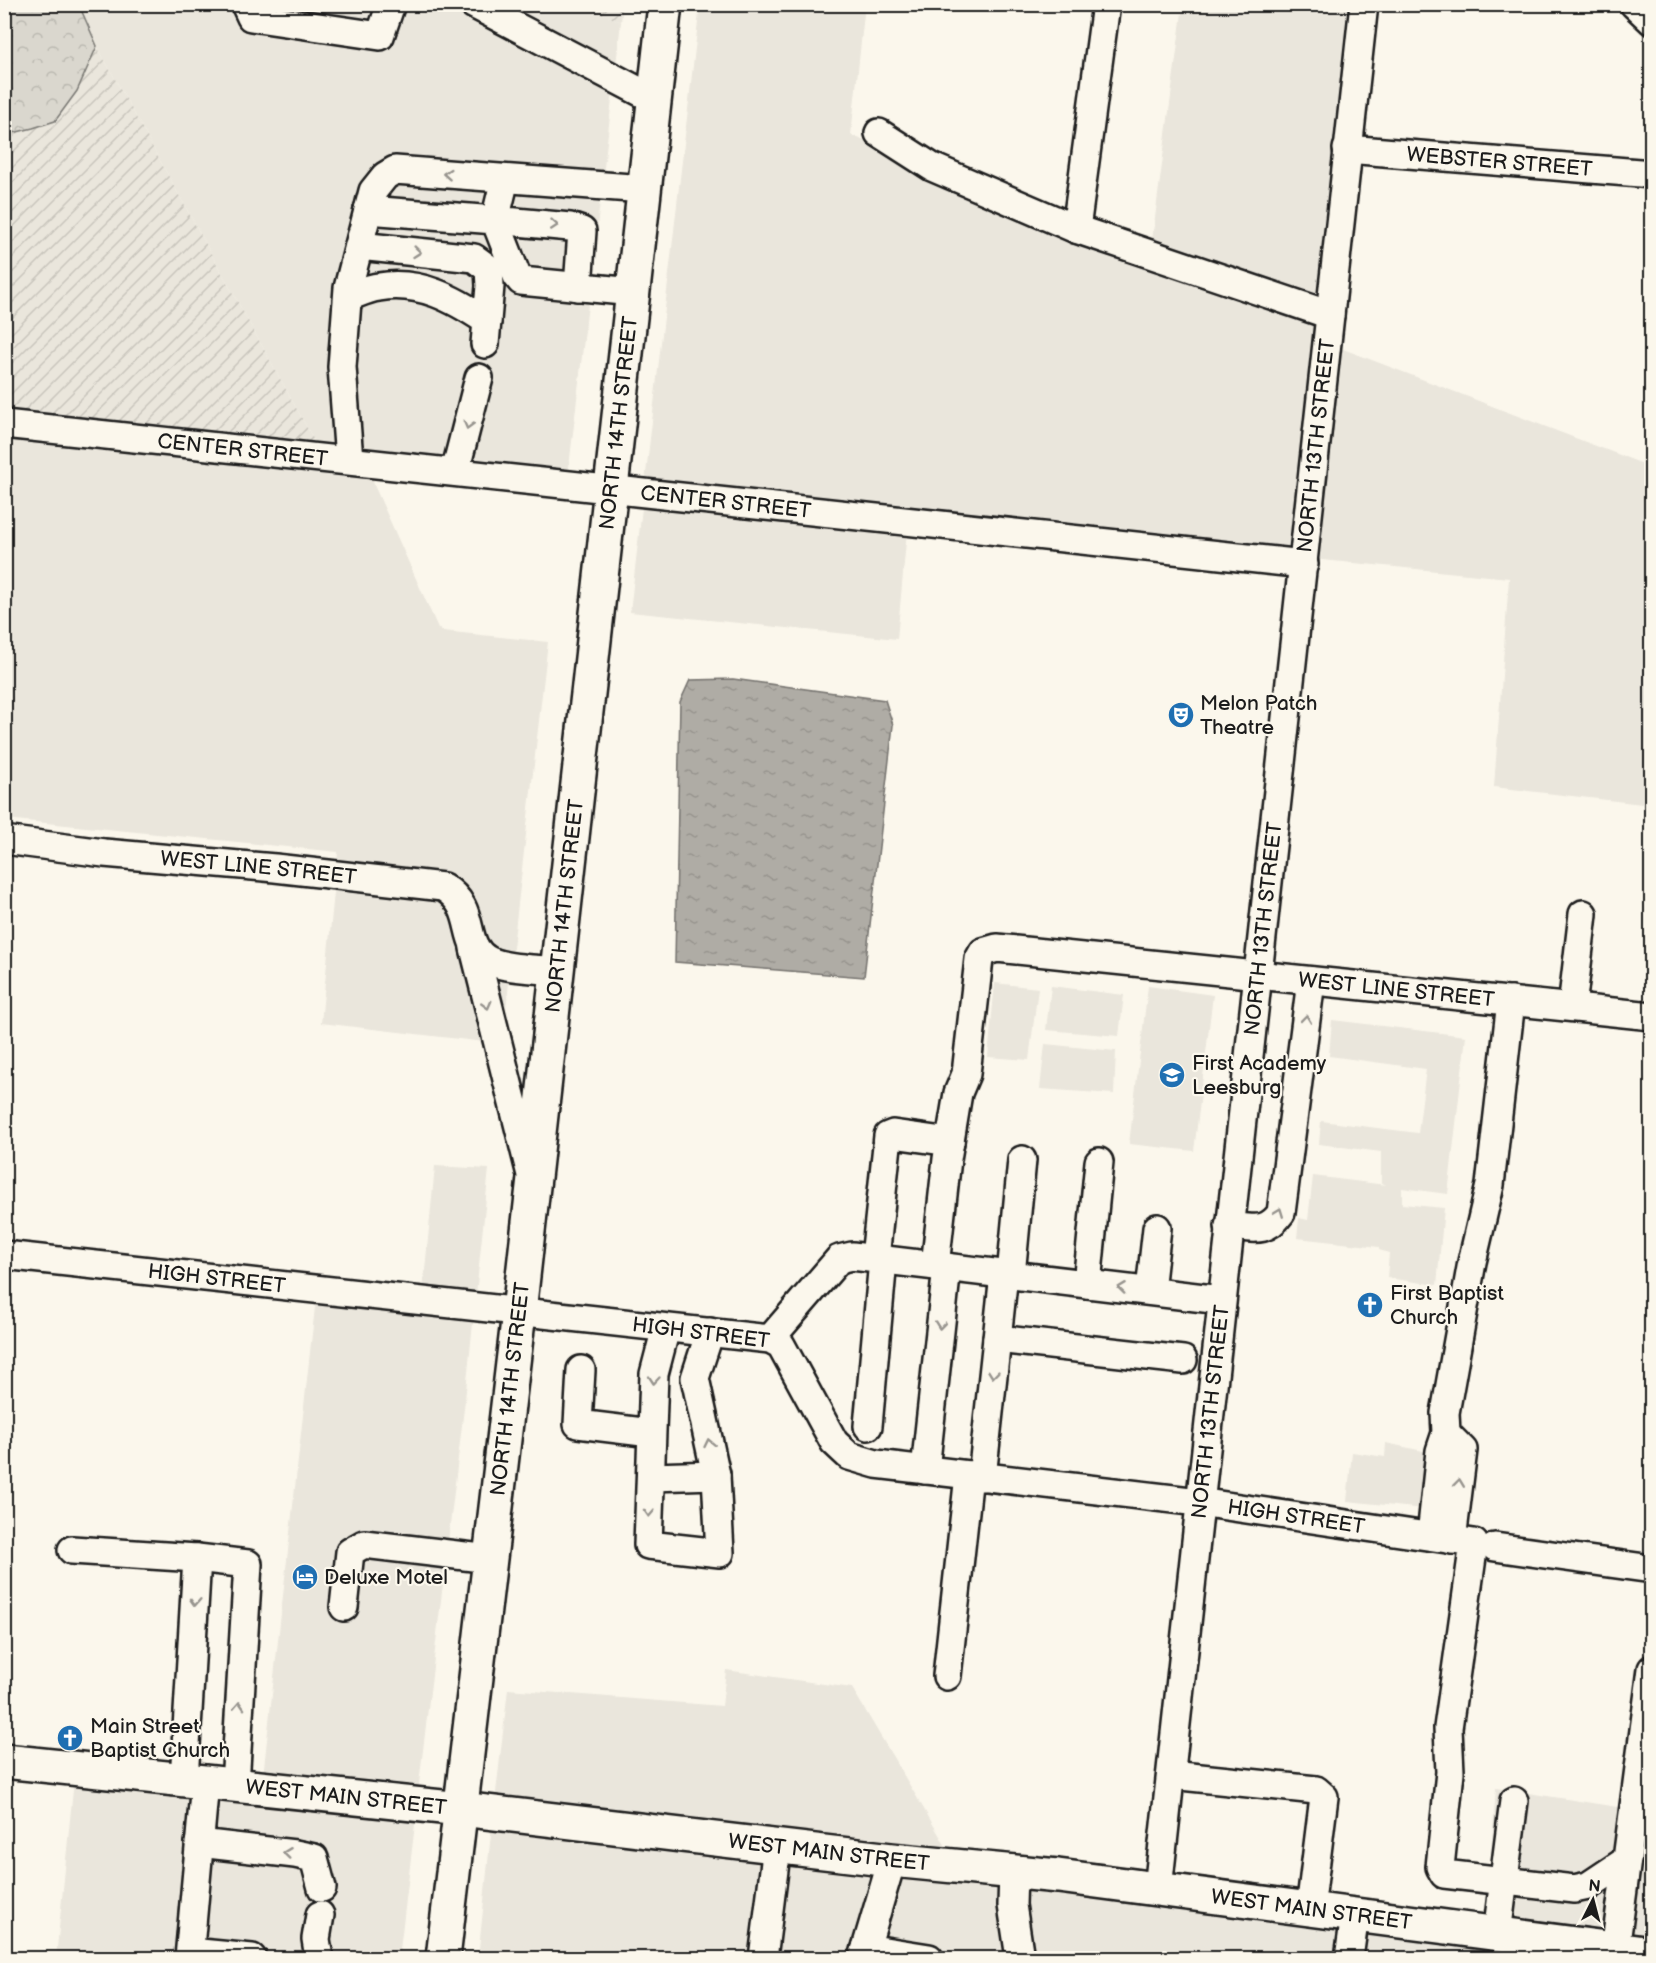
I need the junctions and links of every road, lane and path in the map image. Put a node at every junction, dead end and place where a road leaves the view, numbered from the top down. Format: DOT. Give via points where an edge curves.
graph roads {
  1 [pos="245,4"];
  2 [pos="391,4"];
  3 [pos="473,4"];
  4 [pos="665,4"];
  5 [pos="1106,4"];
  6 [pos="1364,4"];
  7 [pos="1634,4"];
  8 [pos="1652,21"];
  9 [pos="654,99"];
  10 [pos="879,133"];
  11 [pos="1347,149"];
  12 [pos="1652,174"];
  13 [pos="505,178"];
  14 [pos="644,189"];
  15 [pos="368,210"];
  16 [pos="495,220"];
  17 [pos="1076,229"];
  18 [pos="359,246"];
  19 [pos="578,287"];
  20 [pos="633,292"];
  21 [pos="348,297"];
  22 [pos="1330,315"];
  23 [pos="479,378"];
  24 [pos="4,423"];
  25 [pos="349,460"];
  26 [pos="455,472"];
  27 [pos="611,489"];
  28 [pos="1304,564"];
  29 [pos="4,840"];
  30 [pos="1583,914"];
  31 [pos="474,948"];
  32 [pos="558,971"];
  33 [pos="1257,976"];
  34 [pos="1311,981"];
  35 [pos="1510,1001"];
  36 [pos="1572,1007"];
  37 [pos="1652,1016"];
  38 [pos="950,1142"];
  39 [pos="1022,1160"];
  40 [pos="1099,1162"];
  41 [pos="533,1182"];
  42 [pos="1229,1226"];
  43 [pos="1157,1228"];
  44 [pos="4,1255"];
  45 [pos="879,1259"];
  46 [pos="941,1267"];
  47 [pos="1007,1274"];
  48 [pos="1087,1284"];
  49 [pos="1150,1291"];
  50 [pos="1221,1300"];
  51 [pos="519,1312"];
  52 [pos="666,1328"];
  53 [pos="710,1332"];
  54 [pos="770,1339"];
  55 [pos="997,1339"];
  56 [pos="1183,1360"];
  57 [pos="581,1371"];
  58 [pos="868,1426"];
  59 [pos="651,1433"];
  60 [pos="925,1470"];
  61 [pos="716,1475"];
  62 [pos="975,1476"];
  63 [pos="651,1477"];
  64 [pos="1200,1502"];
  65 [pos="1463,1541"];
  66 [pos="72,1551"];
  67 [pos="197,1558"];
  68 [pos="490,1558"];
  69 [pos="1652,1569"];
  70 [pos="344,1607"];
  71 [pos="1652,1669"];
  72 [pos="948,1676"];
  73 [pos="4,1761"];
  74 [pos="1170,1775"];
  75 [pos="208,1782"];
  76 [pos="1514,1801"];
  77 [pos="461,1809"];
  78 [pos="199,1843"];
  79 [pos="777,1846"];
  80 [pos="892,1860"];
  81 [pos="1627,1860"];
  82 [pos="1013,1872"];
  83 [pos="1504,1881"];
  84 [pos="322,1888"];
  85 [pos="1158,1889"];
  86 [pos="1310,1909"];
  87 [pos="320,1915"];
  88 [pos="1354,1915"];
  89 [pos="1497,1934"];
  90 [pos="864,1953"];
  91 [pos="1615,1954"];
  92 [pos="1652,1954"];
  93 [pos="189,1955"];
  94 [pos="252,1959"];
  95 [pos="319,1959"];
  96 [pos="443,1959"];
  97 [pos="763,1959"];
  98 [pos="929,1959"];
  99 [pos="1020,1959"];
  100 [pos="1349,1959"];
  1 -- 2 [label="street" via="251,17 380,36"];
  3 -- 9 [label="street"];
  4 -- 9 [label="main road, NORTH 14TH STREET"];
  5 -- 17 [label="street"];
  6 -- 11 [label="street, NORTH 13TH STREET"];
  7 -- 8 [label="street"];
  9 -- 14 [label="main road, NORTH 14TH STREET"];
  10 -- 17 [label="street" via="932,167"];
  11 -- 12 [label="street, WEBSTER STREET"];
  11 -- 22 [label="street, NORTH 13TH STREET"];
  13 -- 14 [label="street"];
  13 -- 15 [label="street, one-way" via="395,170 374,191"];
  13 -- 16 [label="street"];
  14 -- 20 [label="main road, NORTH 14TH STREET"];
  15 -- 16 [label="street"];
  15 -- 18 [label="street"];
  16 -- 19 [label="street" via="521,281"];
  16 -- 19 [label="street, one-way" via="582,231"];
  17 -- 22 [label="street"];
  18 -- 21 [label="street"];
  18 -- 21 [label="street, one-way" via="474,258 489,269 486,332 459,302 422,288 377,287"];
  19 -- 20 [label="street"];
  20 -- 27 [label="main road, NORTH 14TH STREET"];
  21 -- 25 [label="street" via="342,367"];
  22 -- 28 [label="street, NORTH 13TH STREET"];
  23 -- 26 [label="street, one-way"];
  24 -- 25 [label="street, CENTER STREET"];
  25 -- 26 [label="street, CENTER STREET"];
  26 -- 27 [label="street, CENTER STREET"];
  27 -- 28 [label="street, CENTER STREET"];
  27 -- 32 [label="main road, NORTH 14TH STREET"];
  28 -- 33 [label="street, NORTH 13TH STREET"];
  29 -- 31 [label="street, WEST LINE STREET" via="443,887 454,893 465,909"];
  30 -- 36 [label="street"];
  31 -- 32 [label="street" via="489,961"];
  31 -- 41 [label="street, WEST LINE STREET, one-way"];
  32 -- 41 [label="main road, NORTH 14TH STREET"];
  33 -- 34 [label="street, WEST LINE STREET"];
  33 -- 38 [label="street, WEST LINE STREET" via="997,948 983,952 966,1074 958,1093"];
  33 -- 42 [label="street, NORTH 13TH STREET"];
  34 -- 35 [label="street, WEST LINE STREET"];
  42 -- 34 [label="street, one-way" via="1260,1228 1274,1224 1281,1213"];
  35 -- 36 [label="street, WEST LINE STREET"];
  35 -- 65 [label="street" via="1490,1185 1472,1262 1440,1451"];
  36 -- 37 [label="street, WEST LINE STREET"];
  38 -- 45 [label="street" via="888,1136"];
  38 -- 46 [label="street"];
  39 -- 47 [label="street"];
  40 -- 48 [label="street"];
  41 -- 51 [label="main road, NORTH 14TH STREET"];
  42 -- 50 [label="street, NORTH 13TH STREET"];
  43 -- 49 [label="street"];
  44 -- 51 [label="street, HIGH STREET"];
  45 -- 46 [label="street"];
  45 -- 54 [label="street" via="839,1259"];
  45 -- 58 [label="street"];
  46 -- 47 [label="street"];
  46 -- 60 [label="street, one-way"];
  47 -- 48 [label="street"];
  47 -- 55 [label="street"];
  49 -- 48 [label="street, one-way"];
  49 -- 50 [label="street"];
  50 -- 64 [label="street, NORTH 13TH STREET"];
  51 -- 52 [label="street, HIGH STREET"];
  51 -- 68 [label="main road, NORTH 14TH STREET"];
  52 -- 53 [label="street, HIGH STREET"];
  52 -- 59 [label="street, one-way" via="654,1374"];
  53 -- 54 [label="street, HIGH STREET"];
  61 -- 53 [label="street, one-way" via="695,1378"];
  54 -- 60 [label="street, HIGH STREET" via="781,1345 834,1442 849,1456"];
  55 -- 56 [label="street"];
  55 -- 62 [label="street, one-way"];
  57 -- 59 [label="street" via="578,1424"];
  59 -- 63 [label="street"];
  60 -- 62 [label="street, HIGH STREET"];
  61 -- 63 [label="street"];
  63 -- 61 [label="street, one-way" via="648,1545 720,1553"];
  62 -- 64 [label="street, HIGH STREET"];
  62 -- 72 [label="street"];
  64 -- 65 [label="street, HIGH STREET"];
  64 -- 74 [label="street, NORTH 13TH STREET"];
  65 -- 69 [label="street, HIGH STREET"];
  65 -- 83 [label="street" via="1449,1718 1450,1772 1440,1867 1444,1874"];
  66 -- 67 [label="street"];
  67 -- 75 [label="street, one-way"];
  75 -- 67 [label="street, one-way" via="248,1564"];
  68 -- 70 [label="street" via="364,1544 350,1552"];
  68 -- 77 [label="main road, NORTH 14TH STREET"];
  71 -- 81 [label="street"];
  73 -- 75 [label="main road, WEST MAIN STREET"];
  74 -- 85 [label="street, NORTH 13TH STREET"];
  74 -- 86 [label="street" via="1316,1790 1324,1797"];
  75 -- 77 [label="main road, WEST MAIN STREET"];
  75 -- 78 [label="street"];
  76 -- 83 [label="street"];
  77 -- 79 [label="main road, WEST MAIN STREET"];
  77 -- 96 [label="main road, NORTH 14TH STREET"];
  84 -- 78 [label="street, one-way" via="315,1858"];
  78 -- 93 [label="street"];
  79 -- 80 [label="main road, WEST MAIN STREET"];
  79 -- 97 [label="street"];
  80 -- 82 [label="main road, WEST MAIN STREET"];
  80 -- 90 [label="street"];
  81 -- 83 [label="street" via="1588,1886 1574,1889"];
  81 -- 91 [label="street"];
  82 -- 85 [label="main road, WEST MAIN STREET"];
  82 -- 99 [label="street" via="1012,1905"];
  83 -- 89 [label="street"];
  85 -- 86 [label="main road, WEST MAIN STREET"];
  86 -- 88 [label="main road, WEST MAIN STREET"];
  87 -- 95 [label="street" via="316,1939"];
  88 -- 89 [label="main road, WEST MAIN STREET"];
  88 -- 100 [label="street"];
  89 -- 91 [label="main road, WEST MAIN STREET"];
  90 -- 98 [label="street"];
  91 -- 92 [label="main road, WEST MAIN STREET"];
  93 -- 94 [label="street"];
}
